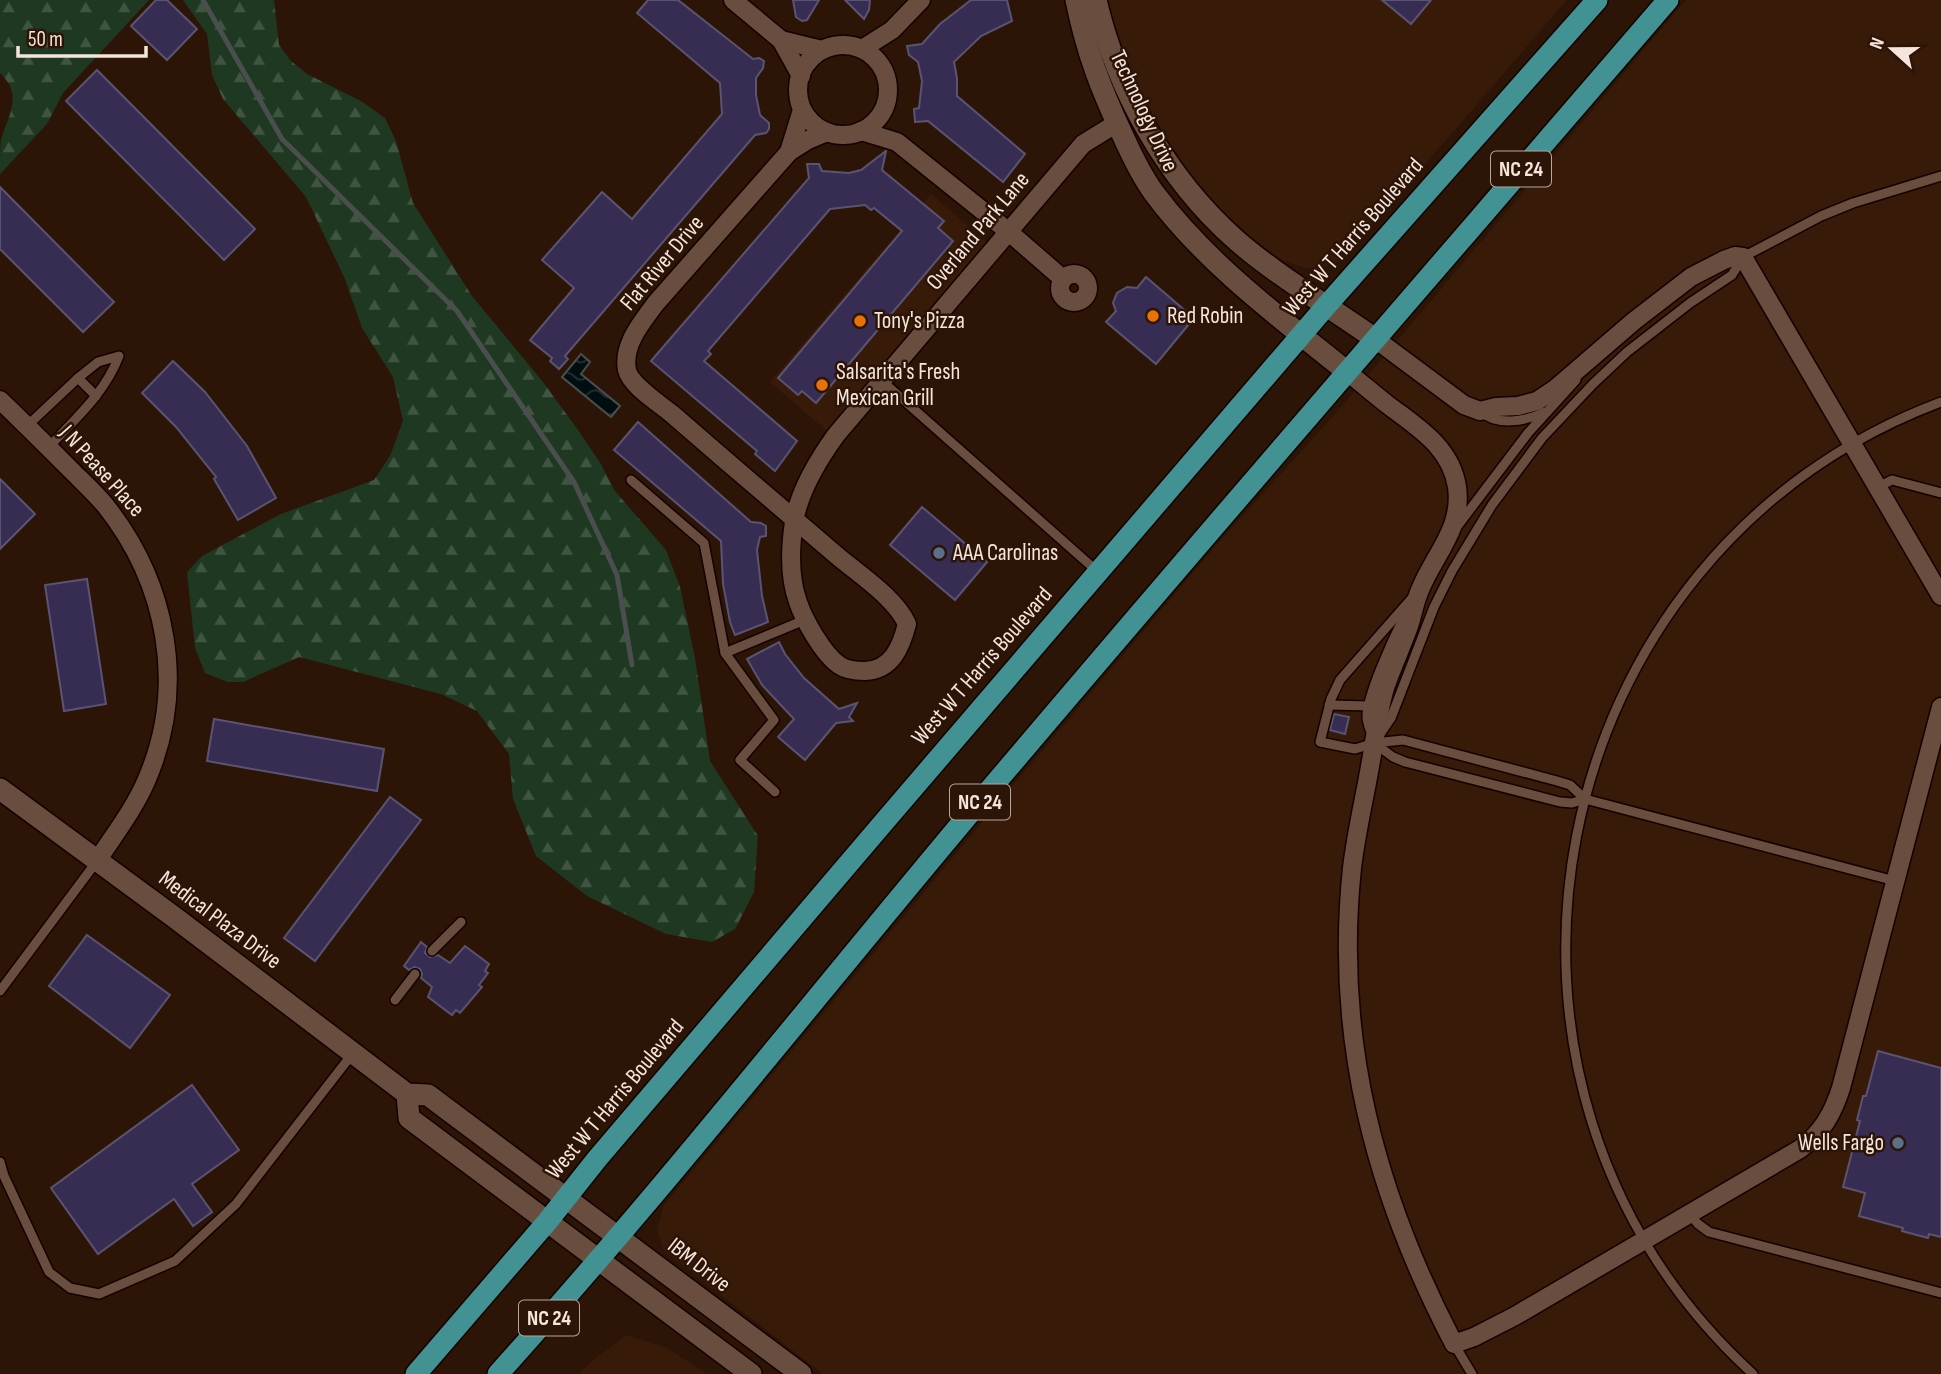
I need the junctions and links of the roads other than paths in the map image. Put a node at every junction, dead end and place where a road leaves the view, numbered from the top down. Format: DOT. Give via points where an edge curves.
graph roads {
  1 [pos="733,0"];
  2 [pos="921,0"];
  3 [pos="1076,0"];
  4 [pos="1096,0"];
  5 [pos="1597,0"];
  6 [pos="1668,0"];
  7 [pos="892,30"];
  8 [pos="781,40"];
  9 [pos="862,49"];
  10 [pos="822,50"];
  11 [pos="880,64"];
  12 [pos="801,76"];
  13 [pos="802,110"];
  14 [pos="883,110"];
  15 [pos="1117,123"];
  16 [pos="861,131"];
  17 [pos="827,132"];
  18 [pos="897,142"];
  19 [pos="789,152"];
  20 [pos="1941,176"];
  21 [pos="1009,232"];
  22 [pos="1743,257"];
  23 [pos="1063,279"];
  24 [pos="1326,305"];
  25 [pos="1301,335"];
  26 [pos="1374,338"];
  27 [pos="1599,351"];
  28 [pos="1346,371"];
  29 [pos="78,377"];
  30 [pos="882,381"];
  31 [pos="96,396"];
  32 [pos="0,400"];
  33 [pos="1941,402"];
  34 [pos="1549,410"];
  35 [pos="1480,411"];
  36 [pos="27,426"];
  37 [pos="1853,445"];
  38 [pos="48,448"];
  39 [pos="631,480"];
  40 [pos="1878,487"];
  41 [pos="1941,493"];
  42 [pos="794,519"];
  43 [pos="1446,540"];
  44 [pos="1098,572"];
  45 [pos="1419,591"];
  46 [pos="1941,596"];
  47 [pos="807,619"];
  48 [pos="725,653"];
  49 [pos="1329,705"];
  50 [pos="1370,706"];
  51 [pos="1941,707"];
  52 [pos="1374,743"];
  53 [pos="0,789"];
  54 [pos="775,792"];
  55 [pos="1585,799"];
  56 [pos="97,861"];
  57 [pos="1895,881"];
  58 [pos="461,922"];
  59 [pos="432,951"];
  60 [pos="415,974"];
  61 [pos="0,991"];
  62 [pos="395,1000"];
  63 [pos="353,1053"];
  64 [pos="407,1094"];
  65 [pos="0,1162"];
  66 [pos="566,1197"];
  67 [pos="1689,1213"];
  68 [pos="547,1222"];
  69 [pos="620,1237"];
  70 [pos="1645,1239"];
  71 [pos="598,1261"];
  72 [pos="1941,1293"];
  73 [pos="1454,1344"];
  74 [pos="416,1374"];
  75 [pos="498,1374"];
  76 [pos="751,1374"];
  77 [pos="801,1374"];
  78 [pos="1472,1374"];
  79 [pos="1753,1374"];
  1 -- 8 [label="street"];
  2 -- 7 [label="street"];
  3 -- 15 [label="street, Technology Drive" via="1094,71"];
  4 -- 24 [label="street, Technology Drive" via="1109,46 1140,117 1191,193 1237,241"];
  5 -- 24 [label="main road, West W T Harris Boulevard / NC 24"];
  6 -- 26 [label="main road, NC 24"];
  7 -- 9 [label="street"];
  7 -- 11 [label="street"];
  8 -- 10 [label="street"];
  8 -- 12 [label="street"];
  9 -- 10 [label="street" via="844,44"];
  9 -- 11 [label="street"];
  10 -- 12 [label="street" via="807,62"];
  11 -- 14 [label="street" via="888,83"];
  12 -- 13 [label="street, Flat River Drive"];
  13 -- 17 [label="street"];
  13 -- 19 [label="street, Flat River Drive"];
  14 -- 16 [label="street"];
  14 -- 18 [label="street"];
  15 -- 21 [label="street, Overland Park Lane" via="1083,144"];
  15 -- 25 [label="street, Technology Drive" via="1144,178 1178,222 1214,261"];
  16 -- 17 [label="street, Flat River Drive" via="846,135"];
  16 -- 18 [label="street, Flat River Drive"];
  17 -- 19 [label="street, Flat River Drive"];
  18 -- 21 [label="street"];
  19 -- 42 [label="street, Flat River Drive" via="656,303 628,349 626,367 630,379"];
  20 -- 22 [label="lane" via="1821,216"];
  21 -- 23 [label="street"];
  21 -- 30 [label="street, Overland Park Lane"];
  22 -- 27 [label="street" via="1724,260 1691,277"];
  22 -- 37 [label="street"];
  22 -- 52 [label="lane" via="1732,275 1658,326 1542,438 1492,505 1452,571 1391,718"];
  24 -- 25 [label="main road, West W T Harris Boulevard / NC 24"];
  24 -- 26 [label="street, Technology Drive"];
  25 -- 28 [label="street, Technology Drive"];
  25 -- 44 [label="main road, West W T Harris Boulevard / NC 24"];
  26 -- 28 [label="main road, NC 24"];
  26 -- 35 [label="street" via="1454,398"];
  27 -- 34 [label="lane"];
  27 -- 35 [label="street" via="1537,401"];
  28 -- 43 [label="street" via="1429,436 1447,459 1458,500 1456,521"];
  28 -- 69 [label="main road, NC 24" via="972,811"];
  29 -- 31 [label="lane"];
  29 -- 31 [label="lane" via="98,362 119,356"];
  29 -- 36 [label="lane"];
  30 -- 42 [label="street, Overland Park Lane" via="822,454"];
  30 -- 44 [label="lane"];
  31 -- 38 [label="lane"];
  32 -- 36 [label="street, J N Pease Place"];
  33 -- 37 [label="lane"];
  34 -- 35 [label="lane" via="1534,417 1500,421"];
  34 -- 43 [label="lane"];
  36 -- 38 [label="street, J N Pease Place"];
  37 -- 40 [label="street"];
  37 -- 55 [label="lane" via="1750,521 1680,600 1620,699"];
  38 -- 56 [label="street, J N Pease Place" via="103,503 129,537 164,627 167,709 147,781"];
  39 -- 48 [label="lane" via="704,543"];
  40 -- 41 [label="lane" via="1892,480"];
  40 -- 46 [label="street"];
  42 -- 47 [label="street, Flat River Drive" via="794,585"];
  42 -- 47 [label="street, Flat River Drive" via="901,610 907,624 885,667 856,671 840,666 826,652"];
  43 -- 45 [label="street"];
  44 -- 66 [label="main road, West W T Harris Boulevard / NC 24"];
  45 -- 49 [label="lane" via="1340,680"];
  45 -- 50 [label="lane" via="1393,640"];
  45 -- 52 [label="street" via="1377,714"];
  47 -- 48 [label="lane"];
  48 -- 54 [label="lane" via="774,720 740,760"];
  49 -- 50 [label="lane"];
  49 -- 52 [label="lane" via="1320,742 1355,749"];
  50 -- 52 [label="lane" via="1367,721"];
  51 -- 57 [label="street"];
  52 -- 55 [label="lane" via="1405,762 1560,802"];
  52 -- 55 [label="lane" via="1404,740 1558,781"];
  52 -- 73 [label="street" via="1350,892 1348,980 1354,1041 1369,1129 1386,1189 1419,1276"];
  53 -- 56 [label="street, Medical Plaza Drive"];
  55 -- 57 [label="lane"];
  55 -- 70 [label="lane" via="1571,866 1565,929 1571,1033 1602,1149"];
  56 -- 61 [label="lane"];
  56 -- 63 [label="street, Medical Plaza Drive"];
  57 -- 67 [label="street" via="1841,1088 1828,1120 1800,1149"];
  58 -- 59 [label="lane"];
  60 -- 62 [label="lane"];
  63 -- 64 [label="street, Medical Plaza Drive"];
  63 -- 65 [label="lane" via="236,1204 175,1261 99,1294 70,1289 49,1272"];
  64 -- 66 [label="street, Medical Plaza Drive" via="428,1094"];
  64 -- 68 [label="street" via="409,1118"];
  66 -- 68 [label="main road, West W T Harris Boulevard / NC 24"];
  66 -- 69 [label="street, IBM Drive"];
  67 -- 70 [label="street"];
  67 -- 72 [label="lane" via="1709,1232"];
  68 -- 71 [label="street"];
  68 -- 74 [label="main road, West W T Harris Boulevard / NC 24"];
  69 -- 71 [label="main road, NC 24"];
  69 -- 77 [label="street, IBM Drive"];
  70 -- 73 [label="street" via="1495,1327"];
  70 -- 79 [label="lane" via="1689,1304"];
  71 -- 75 [label="main road, NC 24"];
  71 -- 76 [label="street"];
  73 -- 78 [label="lane"];
}
